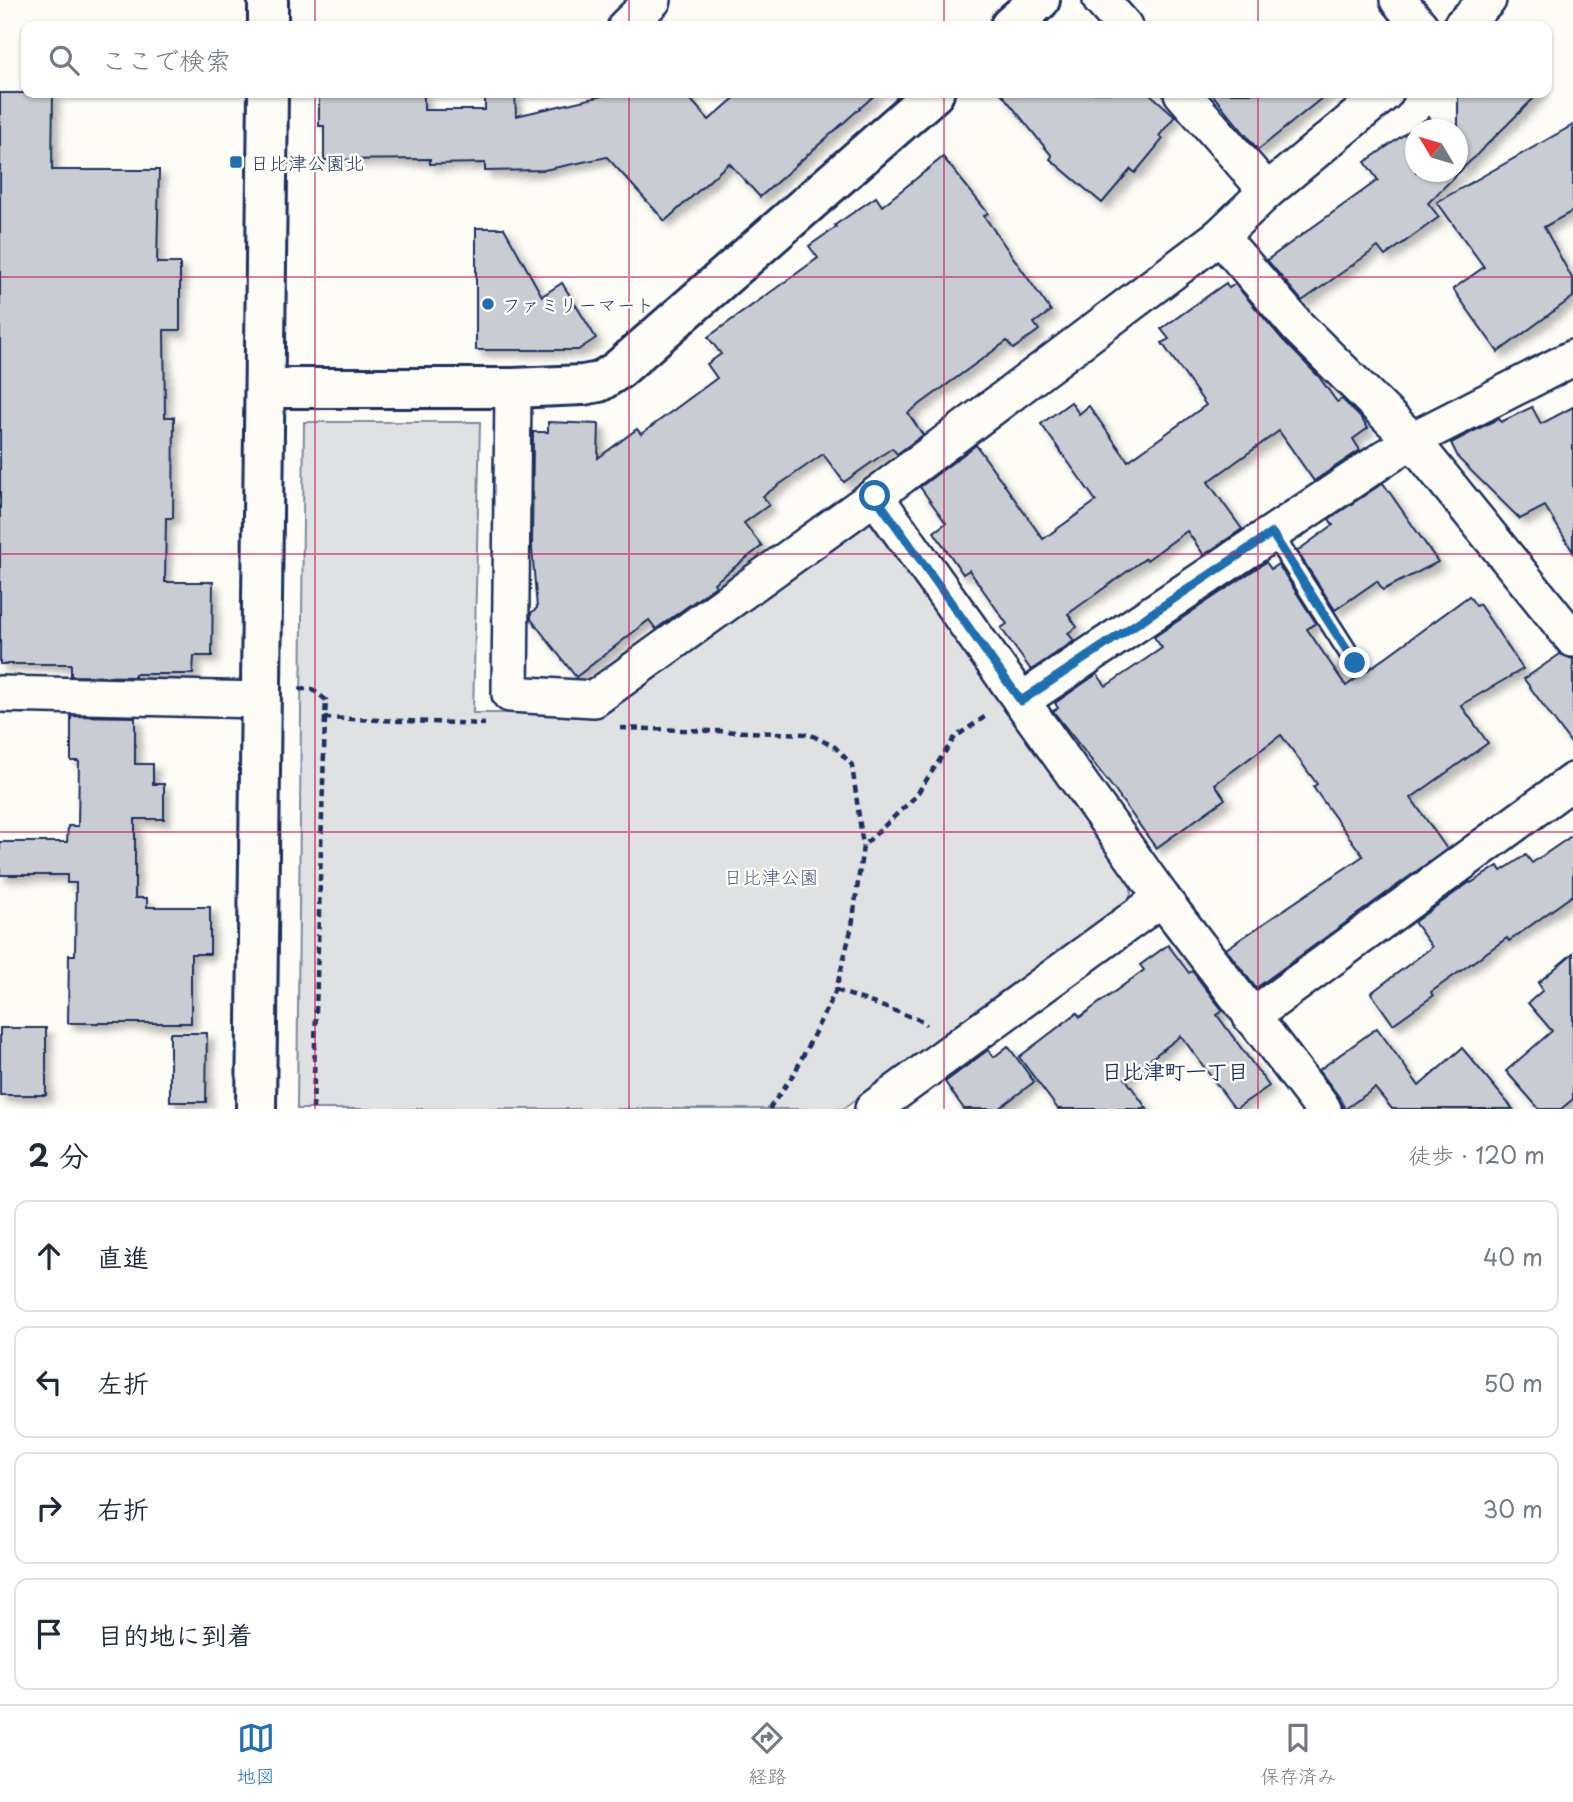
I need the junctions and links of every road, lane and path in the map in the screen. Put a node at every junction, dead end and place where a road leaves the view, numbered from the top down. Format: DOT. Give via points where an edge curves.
graph roads {
  1 [pos="268,0"];
  2 [pos="653,0"];
  3 [pos="1040,0"];
  4 [pos="1101,0"];
  5 [pos="1398,0"];
  6 [pos="1488,0"];
  7 [pos="268,21"];
  8 [pos="631,21"];
  9 [pos="1016,21"];
  10 [pos="1120,21"];
  11 [pos="1416,21"];
  12 [pos="1466,21"];
  13 [pos="268,98"];
  14 [pos="928,98"];
  15 [pos="1186,98"];
  16 [pos="1379,98"];
  17 [pos="1267,191"];
  18 [pos="1220,236"];
  19 [pos="1573,358"];
  20 [pos="266,388"];
  21 [pos="513,388"];
  22 [pos="1412,440"];
  23 [pos="875,496"];
  24 [pos="1272,533"];
  25 [pos="1573,639"];
  26 [pos="1355,663"];
  27 [pos="0,694"];
  28 [pos="1019,698"];
  29 [pos="262,700"];
  30 [pos="325,718"];
  31 [pos="1573,781"];
  32 [pos="1162,898"];
  33 [pos="836,990"];
  34 [pos="1251,1017"];
  35 [pos="947,1055"];
  36 [pos="1312,1106"];
  37 [pos="256,1109"];
  38 [pos="313,1109"];
  39 [pos="769,1109"];
  40 [pos="873,1109"];
  1 -- 7 [label="street"];
  2 -- 8 [label="street"];
  3 -- 9 [label="street"];
  4 -- 10 [label="street"];
  5 -- 11 [label="street"];
  6 -- 12 [label="street"];
  13 -- 20 [label="street"];
  14 -- 21 [label="street" via="618,370 599,382 583,385"];
  15 -- 17 [label="street"];
  16 -- 17 [label="street"];
  17 -- 18 [label="street"];
  18 -- 22 [label="street" via="1298,327"];
  18 -- 23 [label="street"];
  19 -- 22 [label="street"];
  20 -- 21 [label="street"];
  20 -- 29 [label="street"];
  21 -- 23 [label="street" via="510,694 594,699"];
  22 -- 24 [label="street"];
  22 -- 25 [label="street"];
  23 -- 28 [label="street"];
  24 -- 26 [label="lane"];
  24 -- 28 [label="street"];
  27 -- 29 [label="street"];
  28 -- 32 [label="street"];
  28 -- 33 [label="path" via="955,737 915,797 863,846 852,926"];
  29 -- 37 [label="street"];
  30 -- 38 [label="path"];
  31 -- 34 [label="street"];
  32 -- 34 [label="street"];
  32 -- 35 [label="street"];
  33 -- 35 [label="path" via="923,1021"];
  33 -- 39 [label="path" via="794,1072"];
  34 -- 36 [label="street"];
  35 -- 40 [label="street"];
}
